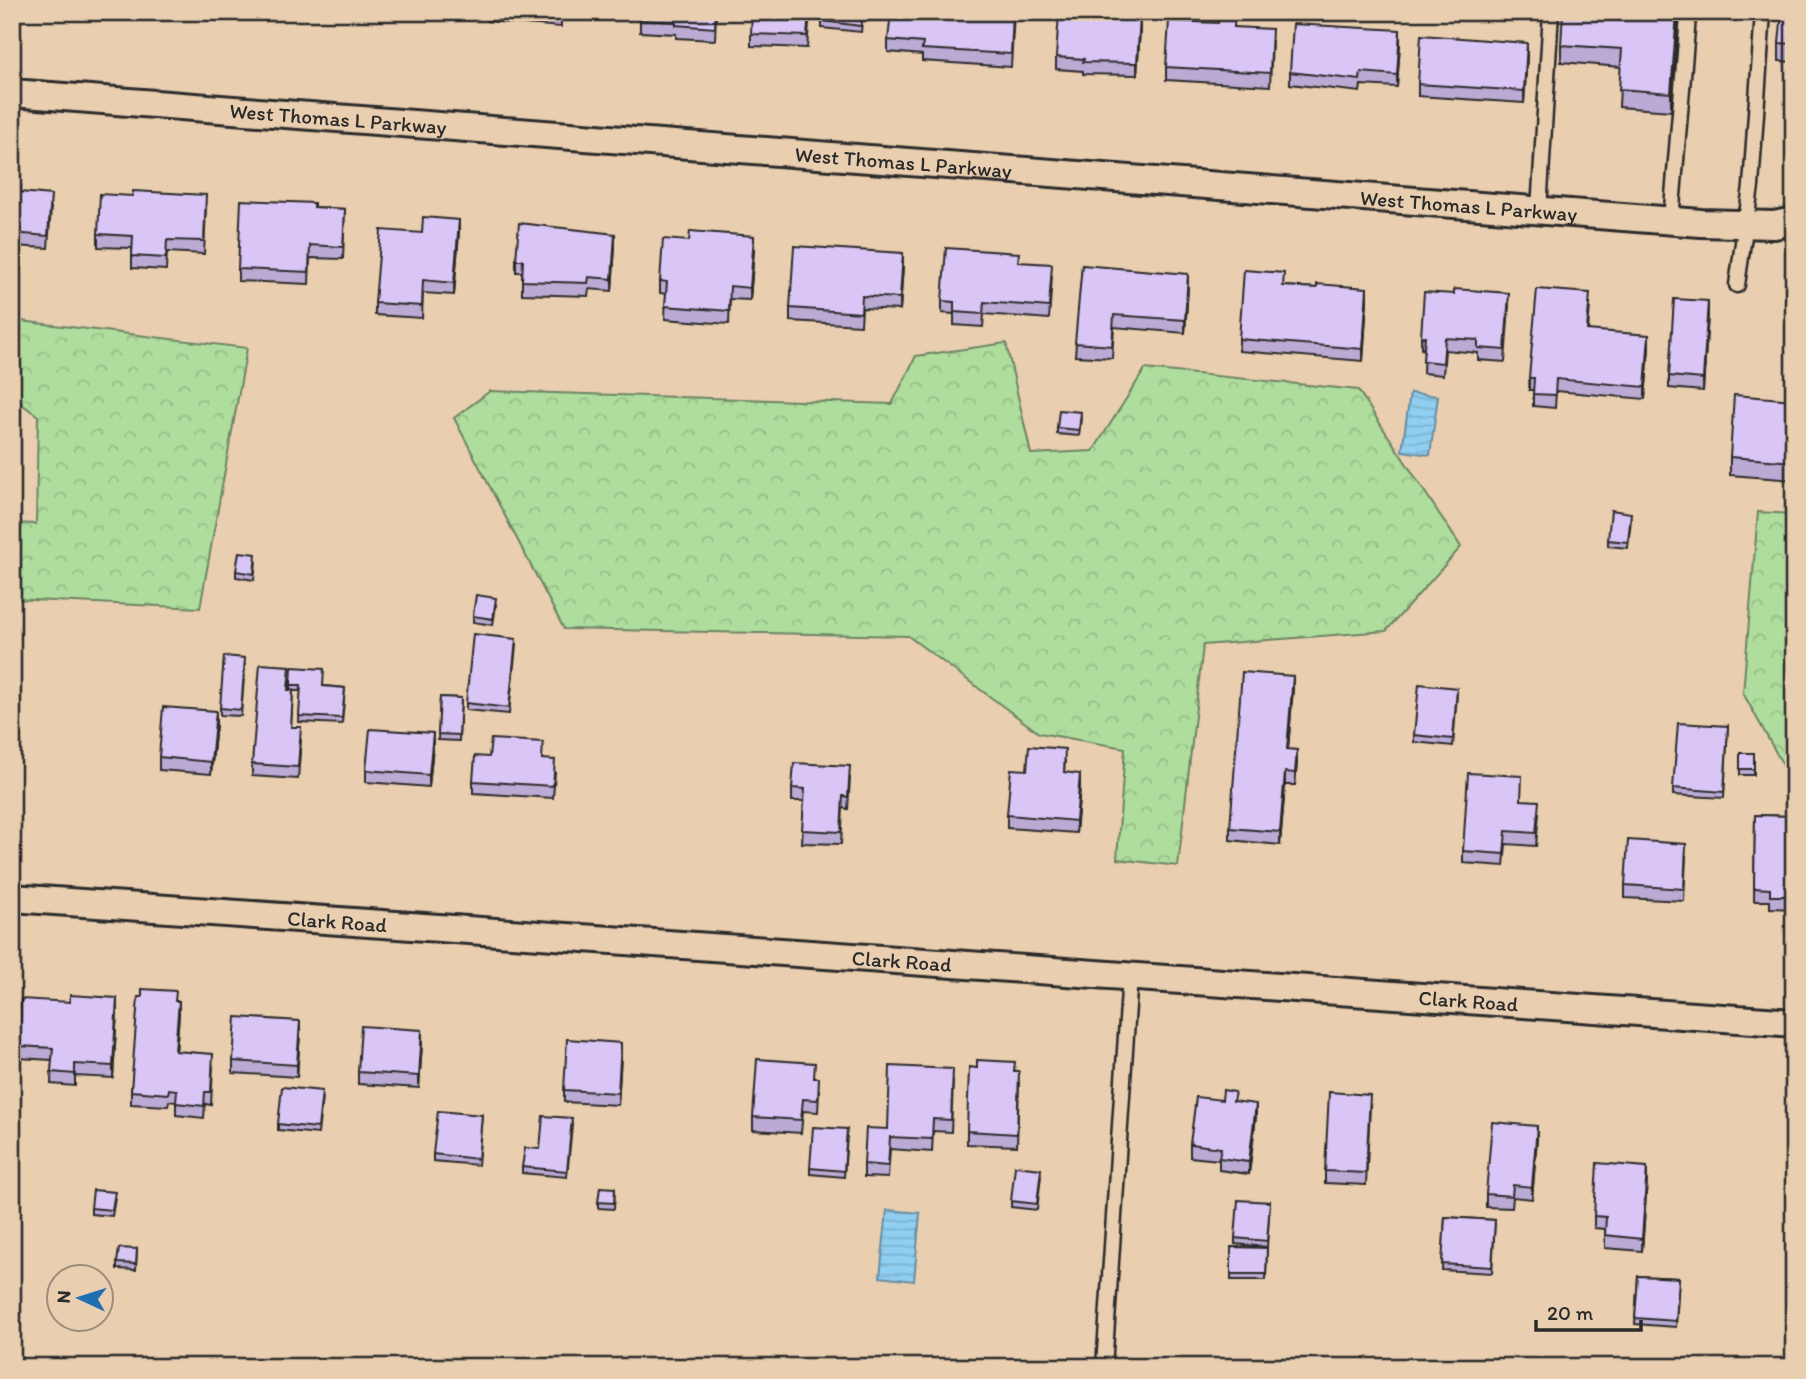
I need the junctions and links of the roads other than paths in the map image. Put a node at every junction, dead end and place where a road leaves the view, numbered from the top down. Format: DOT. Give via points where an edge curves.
graph roads {
  1 [pos="1551,12"];
  2 [pos="1680,12"];
  3 [pos="1763,12"];
  4 [pos="12,93"];
  5 [pos="1539,210"];
  6 [pos="1671,220"];
  7 [pos="1794,221"];
  8 [pos="1747,225"];
  9 [pos="1737,285"];
  10 [pos="12,898"];
  11 [pos="1130,975"];
  12 [pos="1794,1023"];
  13 [pos="1104,1367"];
  1 -- 5 [label="lane"];
  2 -- 6 [label="lane" via="1688,17"];
  3 -- 8 [label="lane"];
  4 -- 5 [label="street, West Thomas L Parkway"];
  5 -- 6 [label="street, West Thomas L Parkway"];
  6 -- 8 [label="street, West Thomas L Parkway"];
  7 -- 8 [label="street, West Thomas L Parkway"];
  8 -- 9 [label="lane"];
  10 -- 11 [label="street, Clark Road"];
  11 -- 12 [label="street, Clark Road"];
  11 -- 13 [label="lane"];
}
